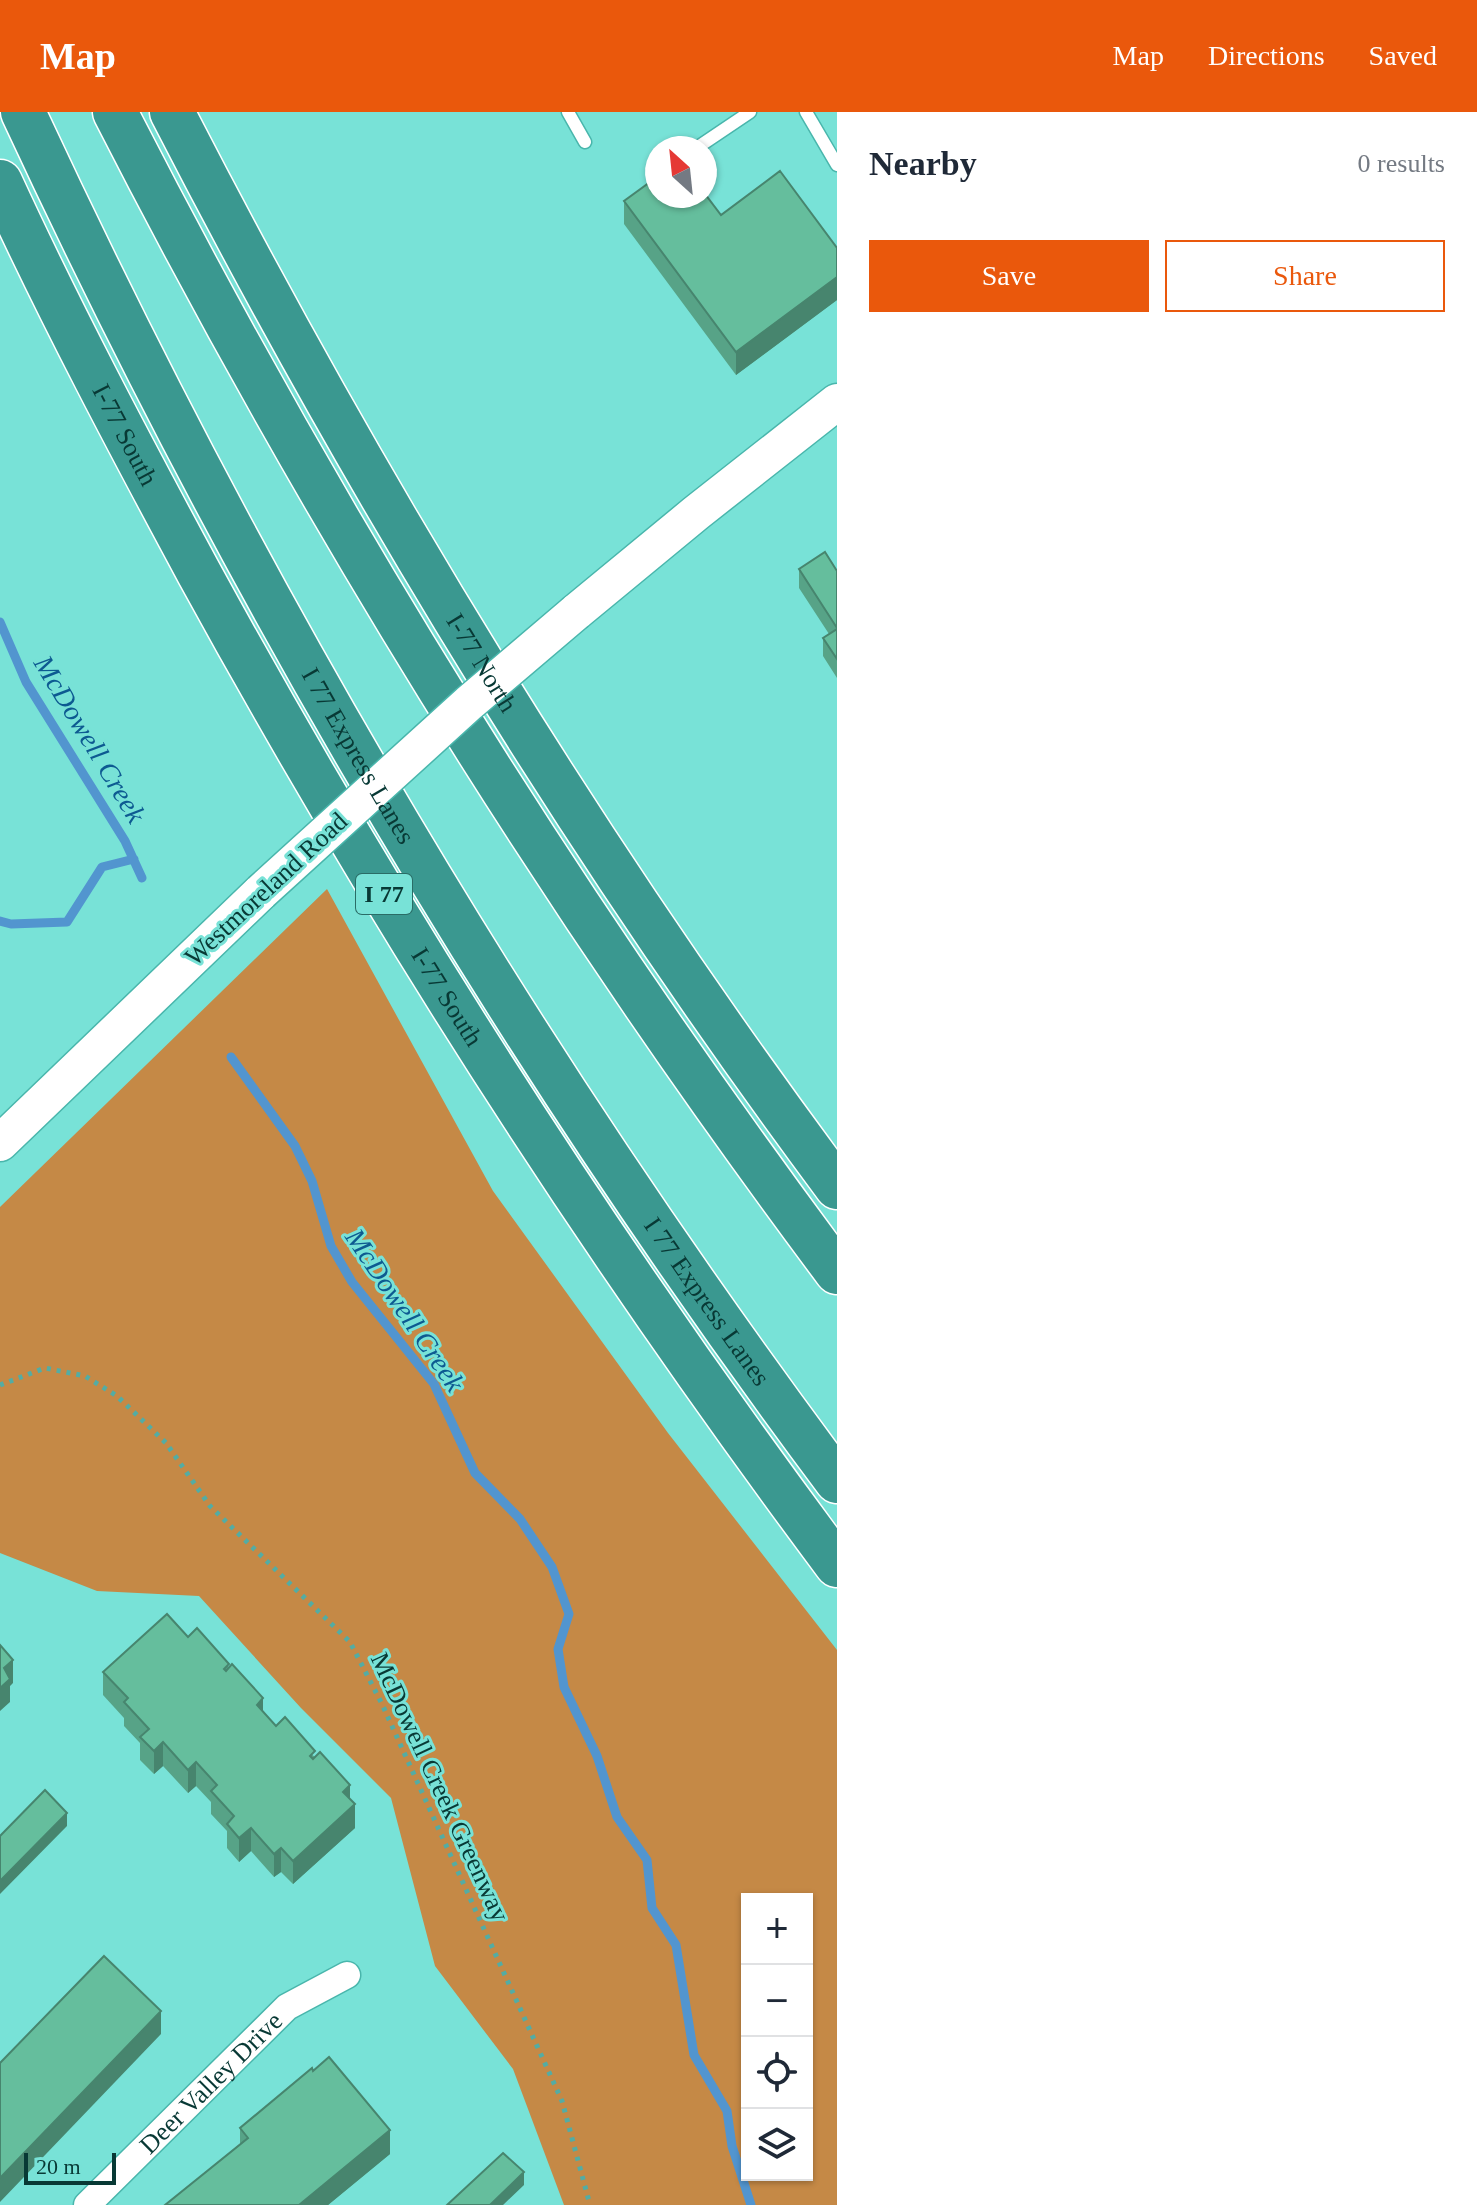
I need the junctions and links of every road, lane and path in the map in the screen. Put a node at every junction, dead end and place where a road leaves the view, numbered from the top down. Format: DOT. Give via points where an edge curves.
graph roads {
  1 [pos="23,112"];
  2 [pos="115,112"];
  3 [pos="172,112"];
  4 [pos="568,112"];
  5 [pos="750,112"];
  6 [pos="806,112"];
  7 [pos="714,136"];
  8 [pos="585,142"];
  9 [pos="837,165"];
  10 [pos="0,182"];
  11 [pos="837,402"];
  12 [pos="0,1143"];
  13 [pos="837,1187"];
  14 [pos="837,1272"];
  15 [pos="0,1385"];
  16 [pos="837,1481"];
  17 [pos="837,1565"];
  18 [pos="347,1975"];
  19 [pos="87,2205"];
  20 [pos="590,2205"];
  1 -- 16 [label="highway, I 77 Express Lanes / I 77" via="200,469 378,787 595,1135"];
  2 -- 14 [label="highway" via="241,348 410,640 599,936"];
  3 -- 13 [label="highway, I-77 North" via="285,323 453,614 641,908"];
  4 -- 8 [label="lane"];
  5 -- 7 [label="lane"];
  6 -- 9 [label="lane"];
  10 -- 17 [label="highway, I-77 South / I 77" via="156,492 398,918 587,1214"];
  11 -- 12 [label="street, Westmoreland Road, bridge" via="469,703 261,892"];
  15 -- 20 [label="path, McDowell Creek Greenway" via="45,1368 85,1376 117,1396 166,1443 210,1506 350,1642 562,2101"];
  18 -- 19 [label="street, Deer Valley Drive" via="287,2007"];
}
